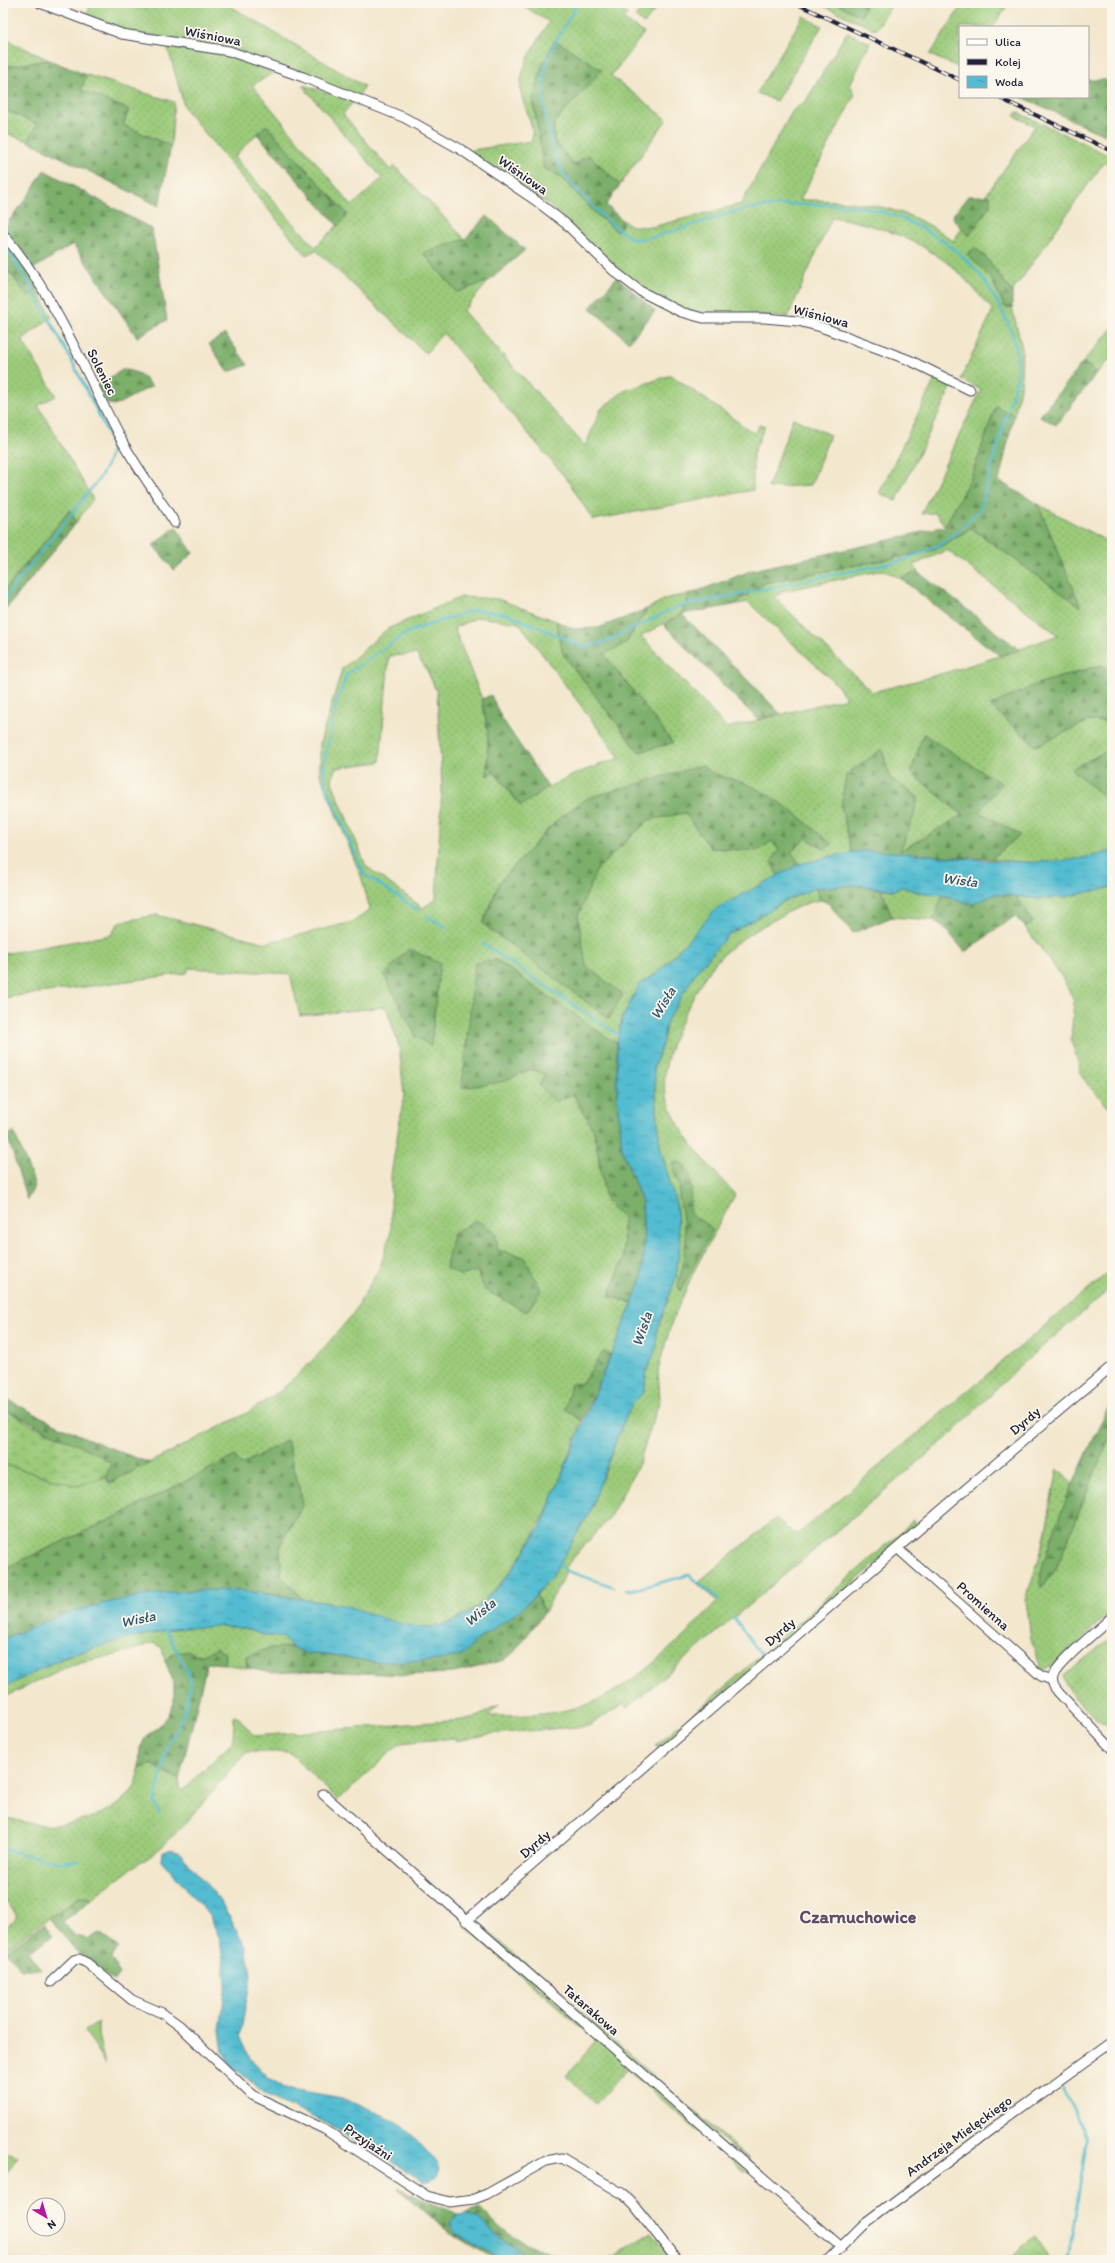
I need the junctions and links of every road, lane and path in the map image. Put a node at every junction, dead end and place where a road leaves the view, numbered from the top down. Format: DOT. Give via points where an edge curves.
graph roads {
  1 [pos="40,3"];
  2 [pos="3,234"];
  3 [pos="970,390"];
  4 [pos="175,523"];
  5 [pos="1112,1366"];
  6 [pos="898,1549"];
  7 [pos="1112,1617"];
  8 [pos="1052,1680"];
  9 [pos="1112,1749"];
  10 [pos="323,1794"];
  11 [pos="466,1921"];
  12 [pos="51,1982"];
  13 [pos="1112,2042"];
  14 [pos="840,2246"];
  15 [pos="678,2260"];
  16 [pos="828,2260"];
  1 -- 3 [label="street, Wiśniowa" via="122,34 229,51 303,77 405,118 460,149 535,200 566,224 614,271 640,290 681,312 703,318 764,318 798,321 821,327 909,360"];
  2 -- 4 [label="street, Soleniec" via="32,273 120,437"];
  5 -- 6 [label="street, Dyrdy"];
  6 -- 8 [label="street, Promienna" via="1041,1676"];
  6 -- 11 [label="street, Dyrdy"];
  7 -- 8 [label="street" via="1058,1667"];
  8 -- 9 [label="street" via="1059,1693"];
  10 -- 11 [label="street, Tatarakowa"];
  11 -- 14 [label="street, Tatarakowa"];
  12 -- 15 [label="street, Przyjaźni" via="74,1960 79,1959 87,1963 132,2000 162,2013 180,2026 252,2095 324,2129 436,2200 454,2202 479,2198 546,2161 562,2158 623,2194"];
  13 -- 14 [label="street, Andrzeja Mielęckiego" via="927,2177"];
  14 -- 16 [label="street, Andrzeja Mielęckiego"];
}
